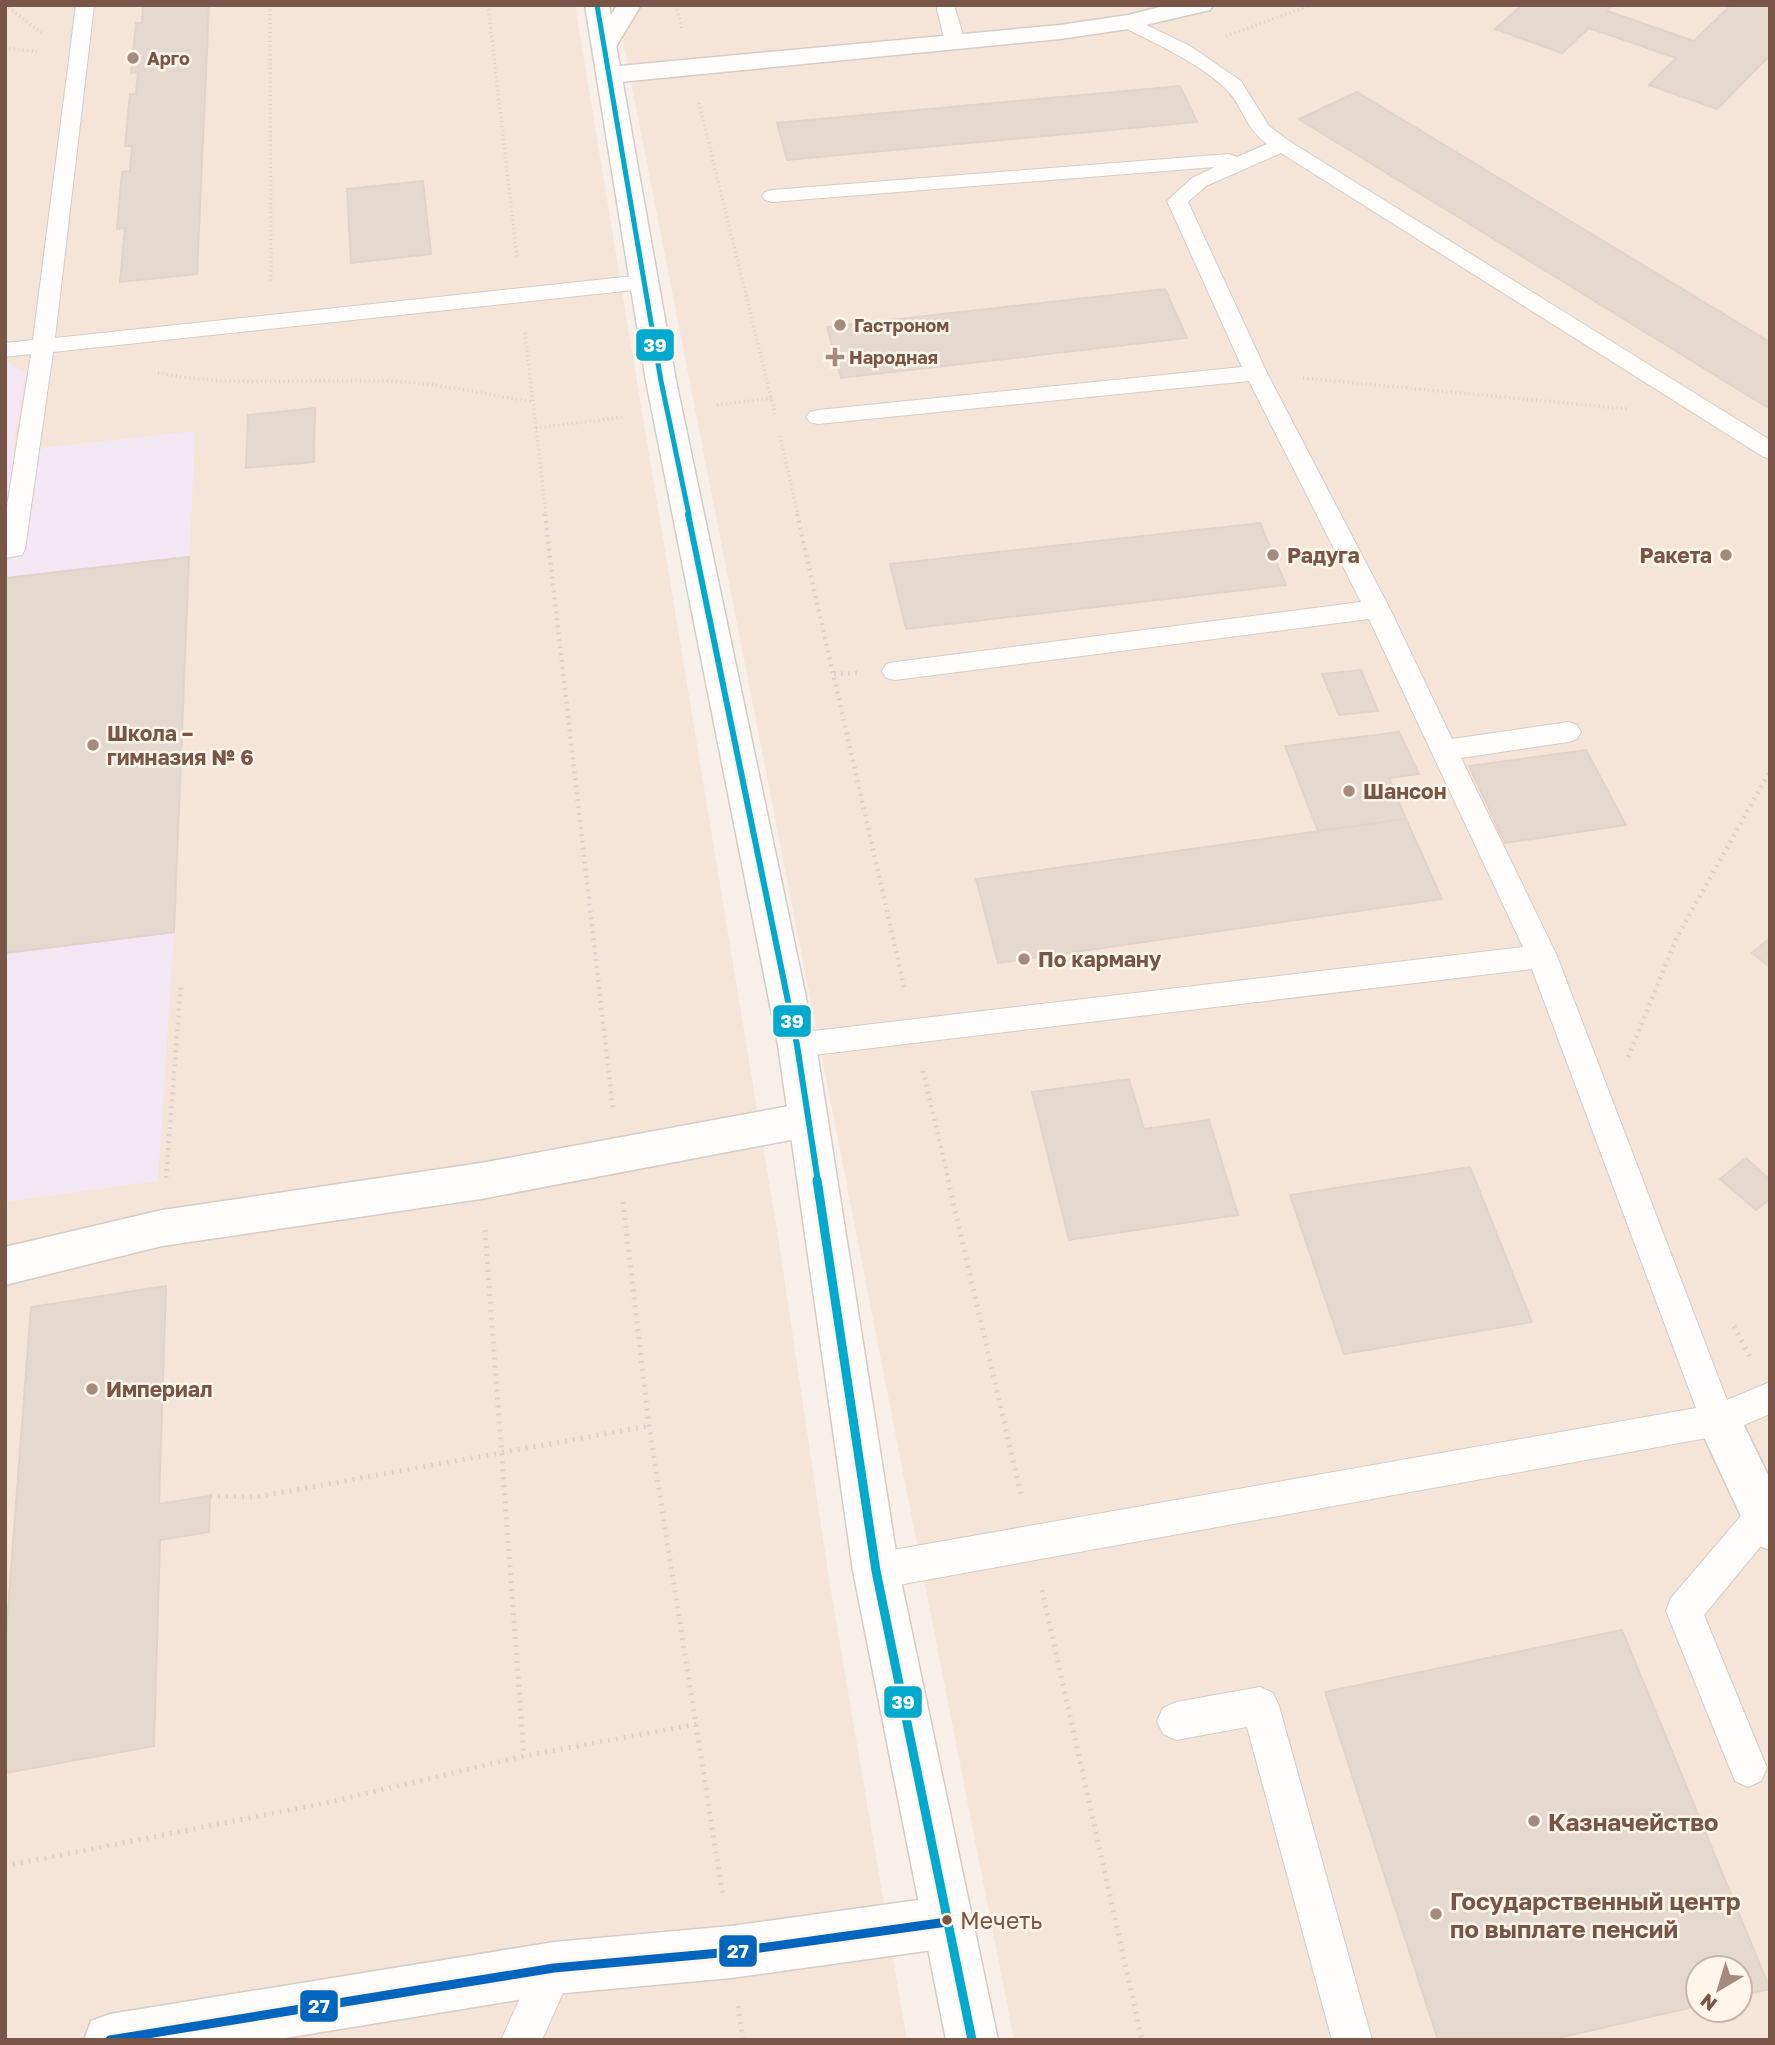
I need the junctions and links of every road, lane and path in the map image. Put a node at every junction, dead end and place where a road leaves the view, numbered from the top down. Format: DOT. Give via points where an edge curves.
graph roads {
  1 [pos="85,5"];
  2 [pos="270,5"];
  3 [pos="488,5"];
  4 [pos="597,5"];
  5 [pos="629,5"];
  6 [pos="945,5"];
  7 [pos="1201,5"];
  8 [pos="1128,22"];
  9 [pos="955,42"];
  10 [pos="605,44"];
  11 [pos="610,75"];
  12 [pos="1282,145"];
  13 [pos="1250,158"];
  14 [pos="772,197"];
  15 [pos="643,282"];
  16 [pos="521,295"];
  17 [pos="271,321"];
  18 [pos="43,346"];
  19 [pos="5,350"];
  20 [pos="151,372"];
  21 [pos="1256,373"];
  22 [pos="772,398"];
  23 [pos="533,402"];
  24 [pos="717,405"];
  25 [pos="1635,410"];
  26 [pos="625,417"];
  27 [pos="818,418"];
  28 [pos="536,428"];
  29 [pos="1770,451"];
  30 [pos="5,550"];
  31 [pos="1377,609"];
  32 [pos="895,671"];
  33 [pos="1568,732"];
  34 [pos="1445,750"];
  35 [pos="1770,771"];
  36 [pos="1542,956"];
  37 [pos="181,983"];
  38 [pos="797,1045"];
  39 [pos="1626,1062"];
  40 [pos="806,1120"];
  41 [pos="618,1156"];
  42 [pos="481,1181"];
  43 [pos="162,1228"];
  44 [pos="5,1266"];
  45 [pos="1730,1319"];
  46 [pos="1753,1364"];
  47 [pos="1770,1398"];
  48 [pos="1718,1420"];
  49 [pos="649,1426"];
  50 [pos="502,1454"];
  51 [pos="210,1496"];
  52 [pos="1767,1522"];
  53 [pos="876,1572"];
  54 [pos="1176,1721"];
  55 [pos="697,1724"];
  56 [pos="524,1756"];
  57 [pos="1748,1768"];
  58 [pos="5,1866"];
  59 [pos="947,1922"];
  60 [pos="731,1952"];
  61 [pos="554,1968"];
  62 [pos="110,2040"];
  63 [pos="521,2040"];
  64 [pos="743,2040"];
  65 [pos="972,2040"];
  66 [pos="1352,2040"];
  1 -- 18 [label="lane"];
  2 -- 17 [label="path"];
  3 -- 16 [label="path"];
  4 -- 10 [label="street"];
  5 -- 10 [label="street"];
  6 -- 9 [label="lane"];
  7 -- 8 [label="street"];
  8 -- 9 [label="street"];
  8 -- 12 [label="lane" via="1183,50 1234,85 1261,130"];
  9 -- 11 [label="street"];
  10 -- 11 [label="street"];
  11 -- 15 [label="street"];
  12 -- 13 [label="lane"];
  12 -- 29 [label="lane"];
  13 -- 14 [label="lane"];
  13 -- 21 [label="lane" via="1199,182 1177,201"];
  15 -- 16 [label="lane"];
  15 -- 38 [label="street"];
  16 -- 17 [label="lane"];
  16 -- 23 [label="path"];
  17 -- 18 [label="lane"];
  18 -- 19 [label="lane"];
  18 -- 30 [label="lane" via="13,549"];
  20 -- 23 [label="path" via="178,378 292,384 390,381"];
  21 -- 25 [label="path"];
  21 -- 27 [label="lane"];
  21 -- 31 [label="lane"];
  22 -- 24 [label="path"];
  23 -- 28 [label="path"];
  26 -- 28 [label="path"];
  28 -- 41 [label="path"];
  31 -- 32 [label="lane"];
  31 -- 34 [label="lane"];
  33 -- 34 [label="lane"];
  34 -- 36 [label="lane"];
  35 -- 39 [label="path" via="1677,937"];
  36 -- 38 [label="lane"];
  36 -- 48 [label="lane"];
  37 -- 43 [label="path"];
  38 -- 40 [label="street"];
  40 -- 41 [label="street"];
  40 -- 53 [label="street"];
  41 -- 42 [label="street"];
  41 -- 49 [label="path"];
  42 -- 43 [label="street"];
  42 -- 50 [label="path"];
  43 -- 44 [label="street"];
  45 -- 46 [label="path"];
  47 -- 48 [label="lane"];
  48 -- 52 [label="street"];
  48 -- 53 [label="lane"];
  49 -- 50 [label="path"];
  49 -- 55 [label="path"];
  50 -- 51 [label="path" via="457,1458 256,1497"];
  50 -- 56 [label="path"];
  52 -- 57 [label="lane" via="1684,1611"];
  53 -- 59 [label="street"];
  54 -- 66 [label="lane" via="1260,1706"];
  55 -- 56 [label="path"];
  55 -- 60 [label="path"];
  56 -- 58 [label="path" via="326,1803"];
  59 -- 60 [label="street"];
  59 -- 65 [label="street"];
  60 -- 61 [label="street"];
  60 -- 64 [label="path"];
  61 -- 62 [label="street"];
  61 -- 63 [label="lane"];
}
